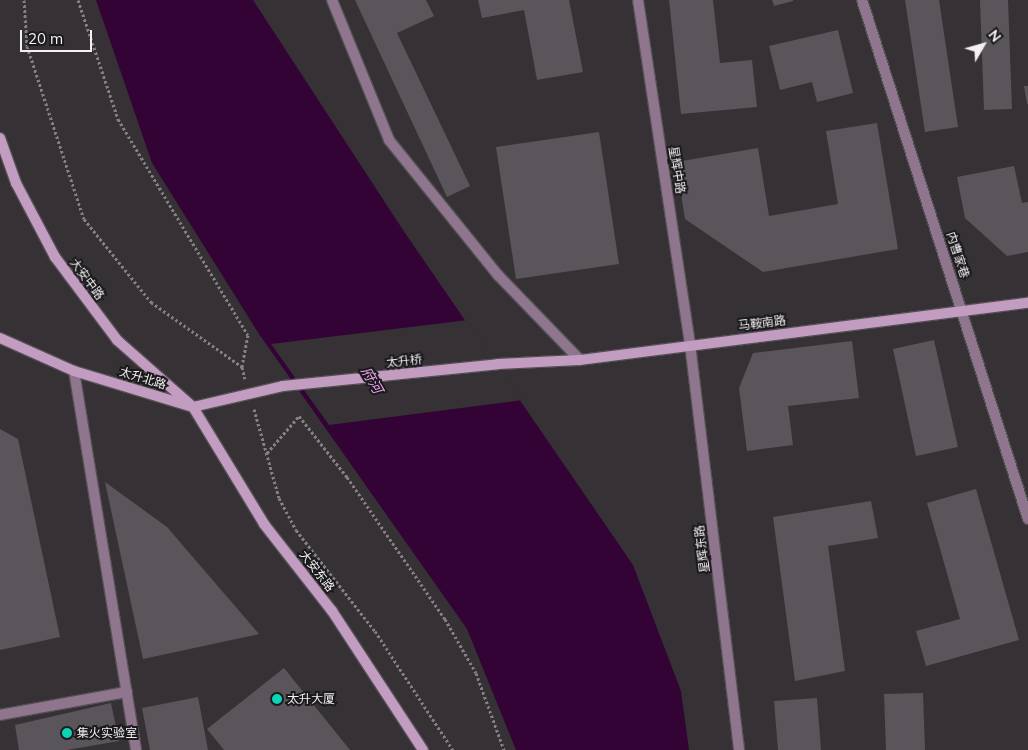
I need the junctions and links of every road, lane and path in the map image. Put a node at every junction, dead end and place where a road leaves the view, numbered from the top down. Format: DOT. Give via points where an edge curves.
graph roads {
  1 [pos="78,0"];
  2 [pos="332,0"];
  3 [pos="638,0"];
  4 [pos="862,0"];
  5 [pos="0,138"];
  6 [pos="1028,303"];
  7 [pos="964,312"];
  8 [pos="0,338"];
  9 [pos="690,344"];
  10 [pos="580,360"];
  11 [pos="498,364"];
  12 [pos="242,367"];
  13 [pos="74,371"];
  14 [pos="284,386"];
  15 [pos="193,407"];
  16 [pos="267,454"];
  17 [pos="1028,519"];
  18 [pos="127,692"];
  19 [pos="0,715"];
  20 [pos="136,750"];
  21 [pos="423,750"];
  22 [pos="504,750"];
  23 [pos="739,750"];
  1 -- 12 [label="path" via="118,120 248,335"];
  2 -- 10 [label="street" via="389,140 498,275"];
  3 -- 9 [label="street, 星辉中路"];
  4 -- 7 [label="street, 内曹家巷"];
  5 -- 15 [label="main road, 大安中路" via="16,183 55,257 117,340"];
  6 -- 7 [label="main road, 马鞍南路"];
  7 -- 9 [label="main road, 马鞍南路"];
  7 -- 17 [label="street, 内曹家巷"];
  8 -- 13 [label="main road, 太升北路"];
  9 -- 10 [label="main road, 马鞍南路"];
  9 -- 23 [label="street, 星辉东路"];
  10 -- 11 [label="main road, 马鞍南路"];
  11 -- 14 [label="main road, 太升桥"];
  13 -- 15 [label="main road, 太升北路"];
  13 -- 18 [label="street"];
  14 -- 15 [label="main road, 太升北路"];
  15 -- 21 [label="main road, 大安东路" via="264,524 332,610"];
  16 -- 22 [label="path" via="299,416 347,477 445,618 476,673"];
  18 -- 19 [label="street"];
  18 -- 20 [label="street"];
}
